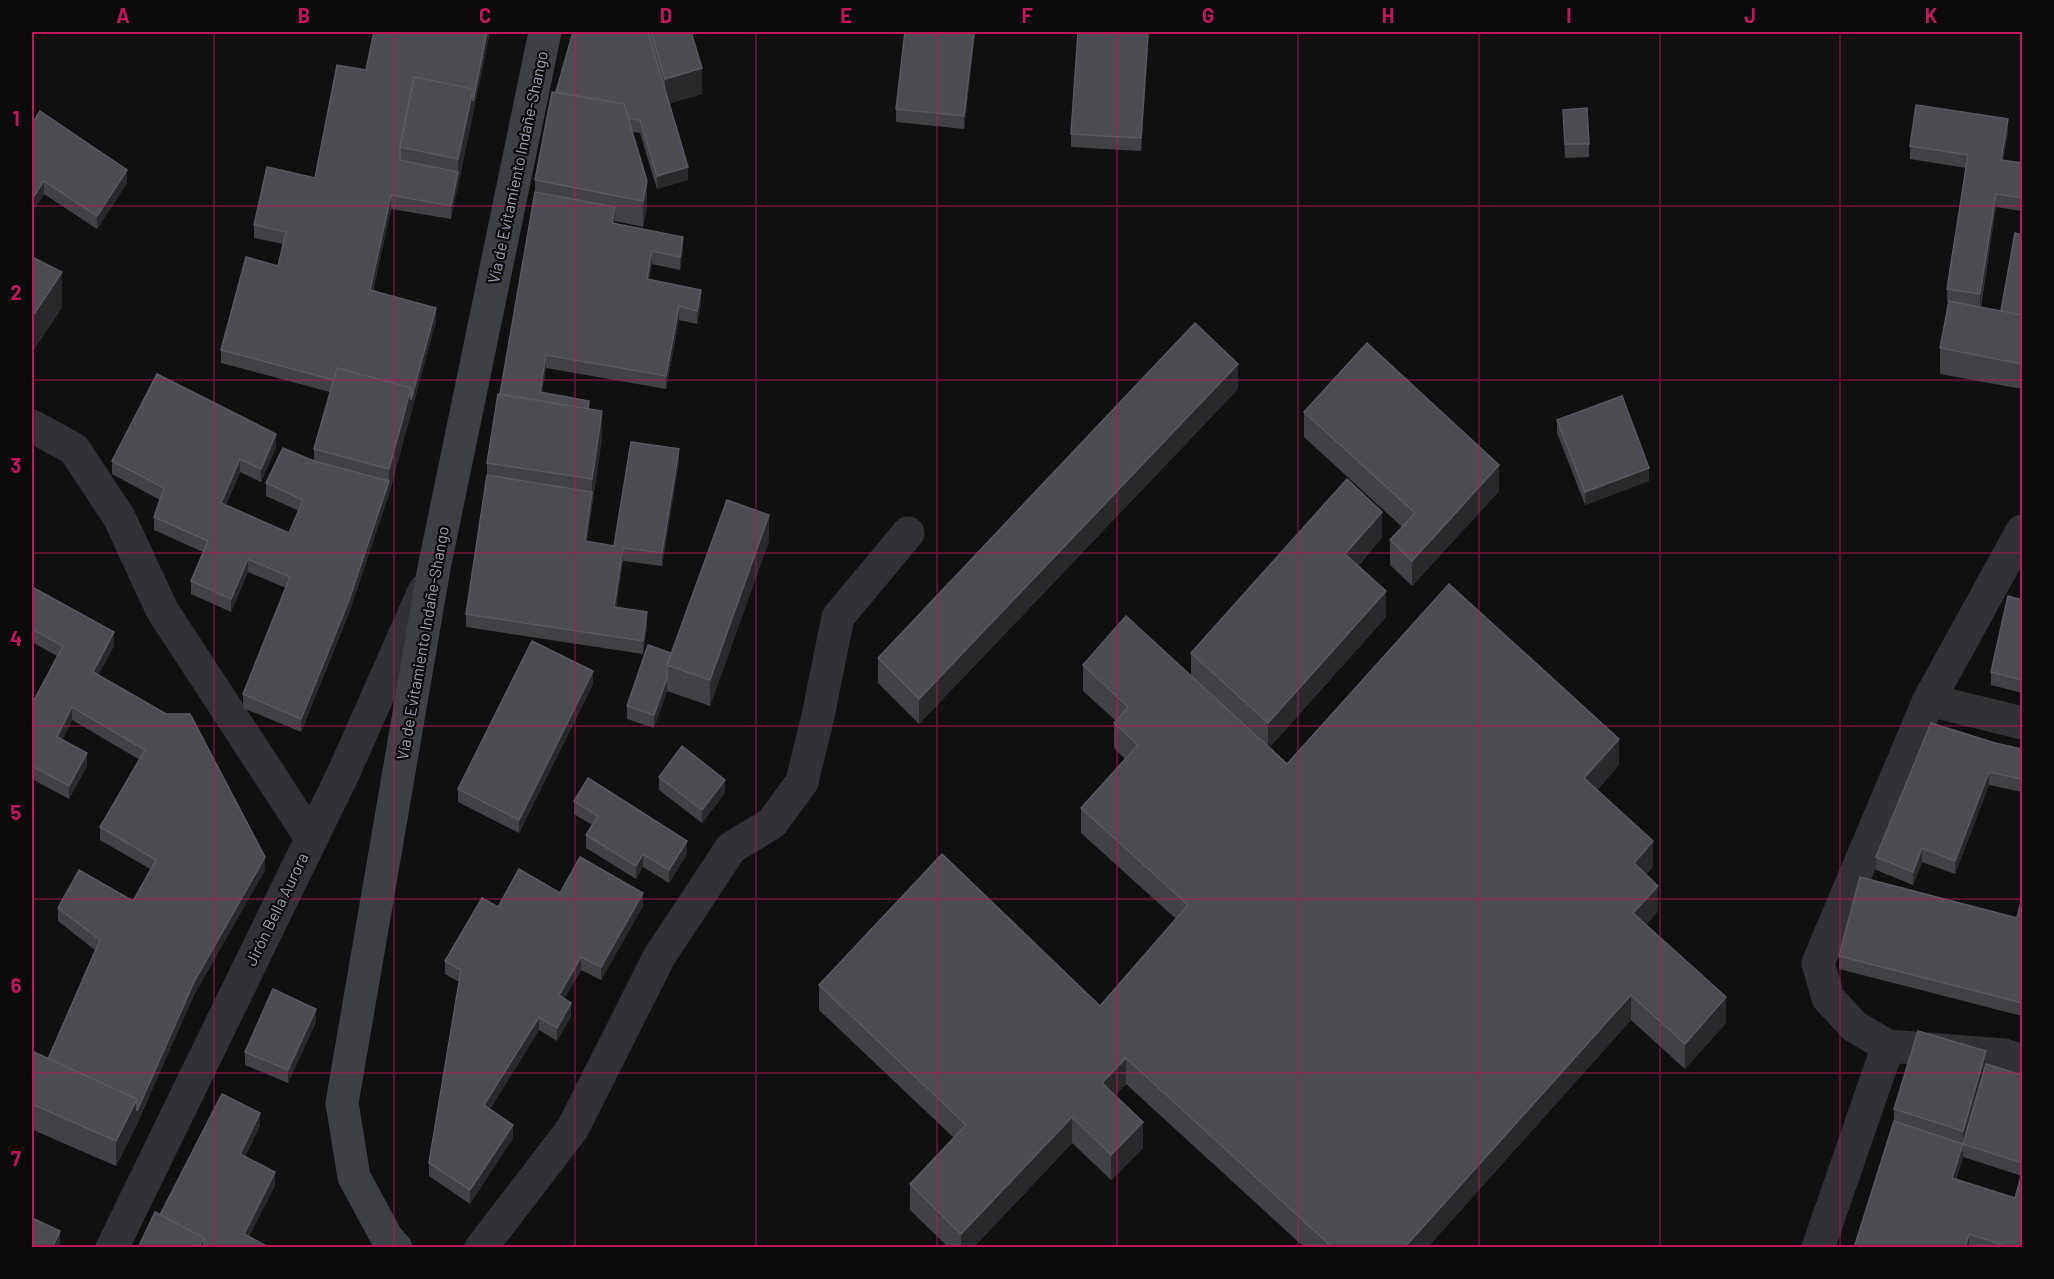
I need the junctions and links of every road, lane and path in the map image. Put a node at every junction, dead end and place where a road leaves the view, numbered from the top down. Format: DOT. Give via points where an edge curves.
graph roads {
  1 [pos="545,32"];
  2 [pos="32,426"];
  3 [pos="2022,531"];
  4 [pos="908,533"];
  5 [pos="434,568"];
  6 [pos="1929,700"];
  7 [pos="2022,723"];
  8 [pos="311,838"];
  9 [pos="1888,1046"];
  10 [pos="2022,1061"];
  11 [pos="112,1248"];
  12 [pos="396,1248"];
  13 [pos="481,1248"];
  14 [pos="1818,1248"];
  1 -- 5 [label="main road, Vía de Evitamiento Indañe-Shango"];
  2 -- 8 [label="street" via="74,449 119,517 162,610"];
  3 -- 6 [label="street"];
  4 -- 13 [label="street" via="838,617 802,782 772,823 731,848 659,957 573,1128"];
  5 -- 8 [label="street, Jirón Bella Aurora"];
  5 -- 12 [label="main road, Vía de Evitamiento Indañe-Shango" via="342,1103 354,1177"];
  6 -- 7 [label="street"];
  6 -- 9 [label="street" via="1818,963 1828,998 1855,1027"];
  8 -- 11 [label="street, Jirón Bella Aurora"];
  9 -- 10 [label="street" via="2004,1055"];
  9 -- 14 [label="street"];
}
